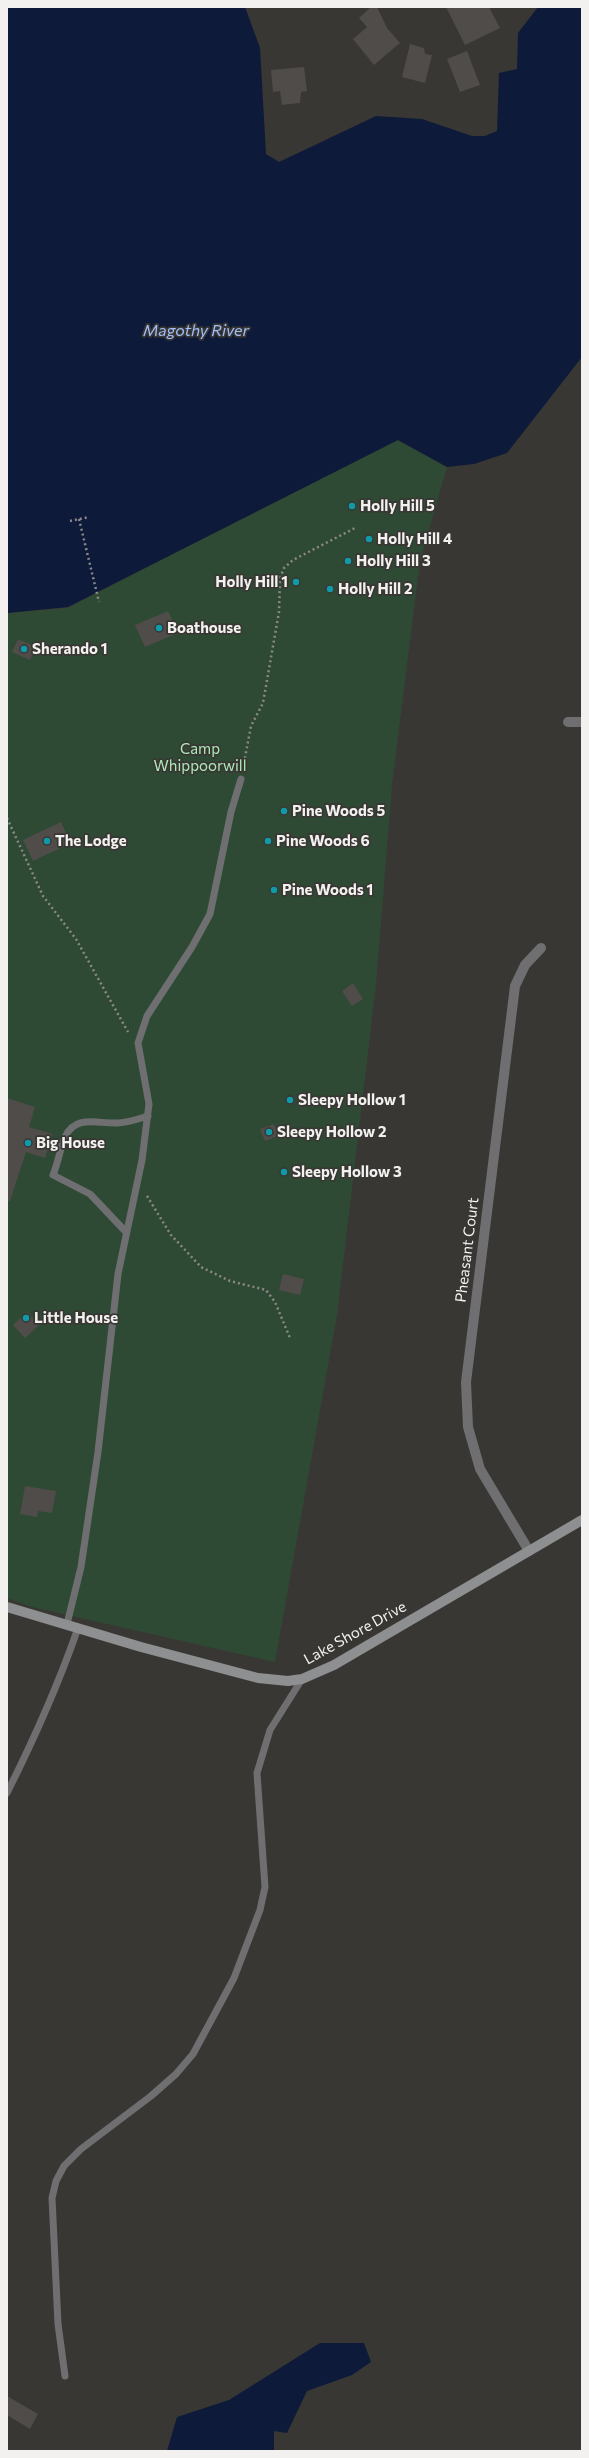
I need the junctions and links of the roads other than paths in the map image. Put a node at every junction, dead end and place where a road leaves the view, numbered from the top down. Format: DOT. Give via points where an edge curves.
graph roads {
  1 [pos="568,722"];
  2 [pos="582,722"];
  3 [pos="241,779"];
  4 [pos="541,948"];
  5 [pos="148,1116"];
  6 [pos="126,1232"];
  7 [pos="582,1520"];
  8 [pos="529,1551"];
  9 [pos="7,1607"];
  10 [pos="67,1624"];
  11 [pos="78,1628"];
  12 [pos="302,1679"];
  13 [pos="7,1793"];
  14 [pos="65,2376"];
  1 -- 2 [label="street"];
  3 -- 5 [label="lane" via="231,812 210,914 192,947 147,1016 138,1044 150,1104"];
  4 -- 8 [label="street, Pheasant Court" via="525,965 515,986 466,1382 468,1428 480,1469"];
  5 -- 6 [label="lane" via="138,1180"];
  5 -- 6 [label="lane" via="118,1124 95,1120 73,1126 65,1137 53,1175 90,1194"];
  6 -- 10 [label="lane" via="112,1320 98,1452 81,1567"];
  7 -- 8 [label="street, Lake Shore Drive"];
  8 -- 12 [label="street, Lake Shore Drive" via="334,1665"];
  9 -- 10 [label="street, Lake Shore Drive"];
  10 -- 11 [label="street, Lake Shore Drive"];
  11 -- 12 [label="street, Lake Shore Drive" via="258,1678 288,1681"];
  11 -- 13 [label="lane" via="59,1682"];
  12 -- 14 [label="lane" via="270,1730 257,1773 265,1887 260,1910 234,1978 193,2054 176,2074 81,2149 64,2166 56,2181 52,2213 58,2324"];
}
